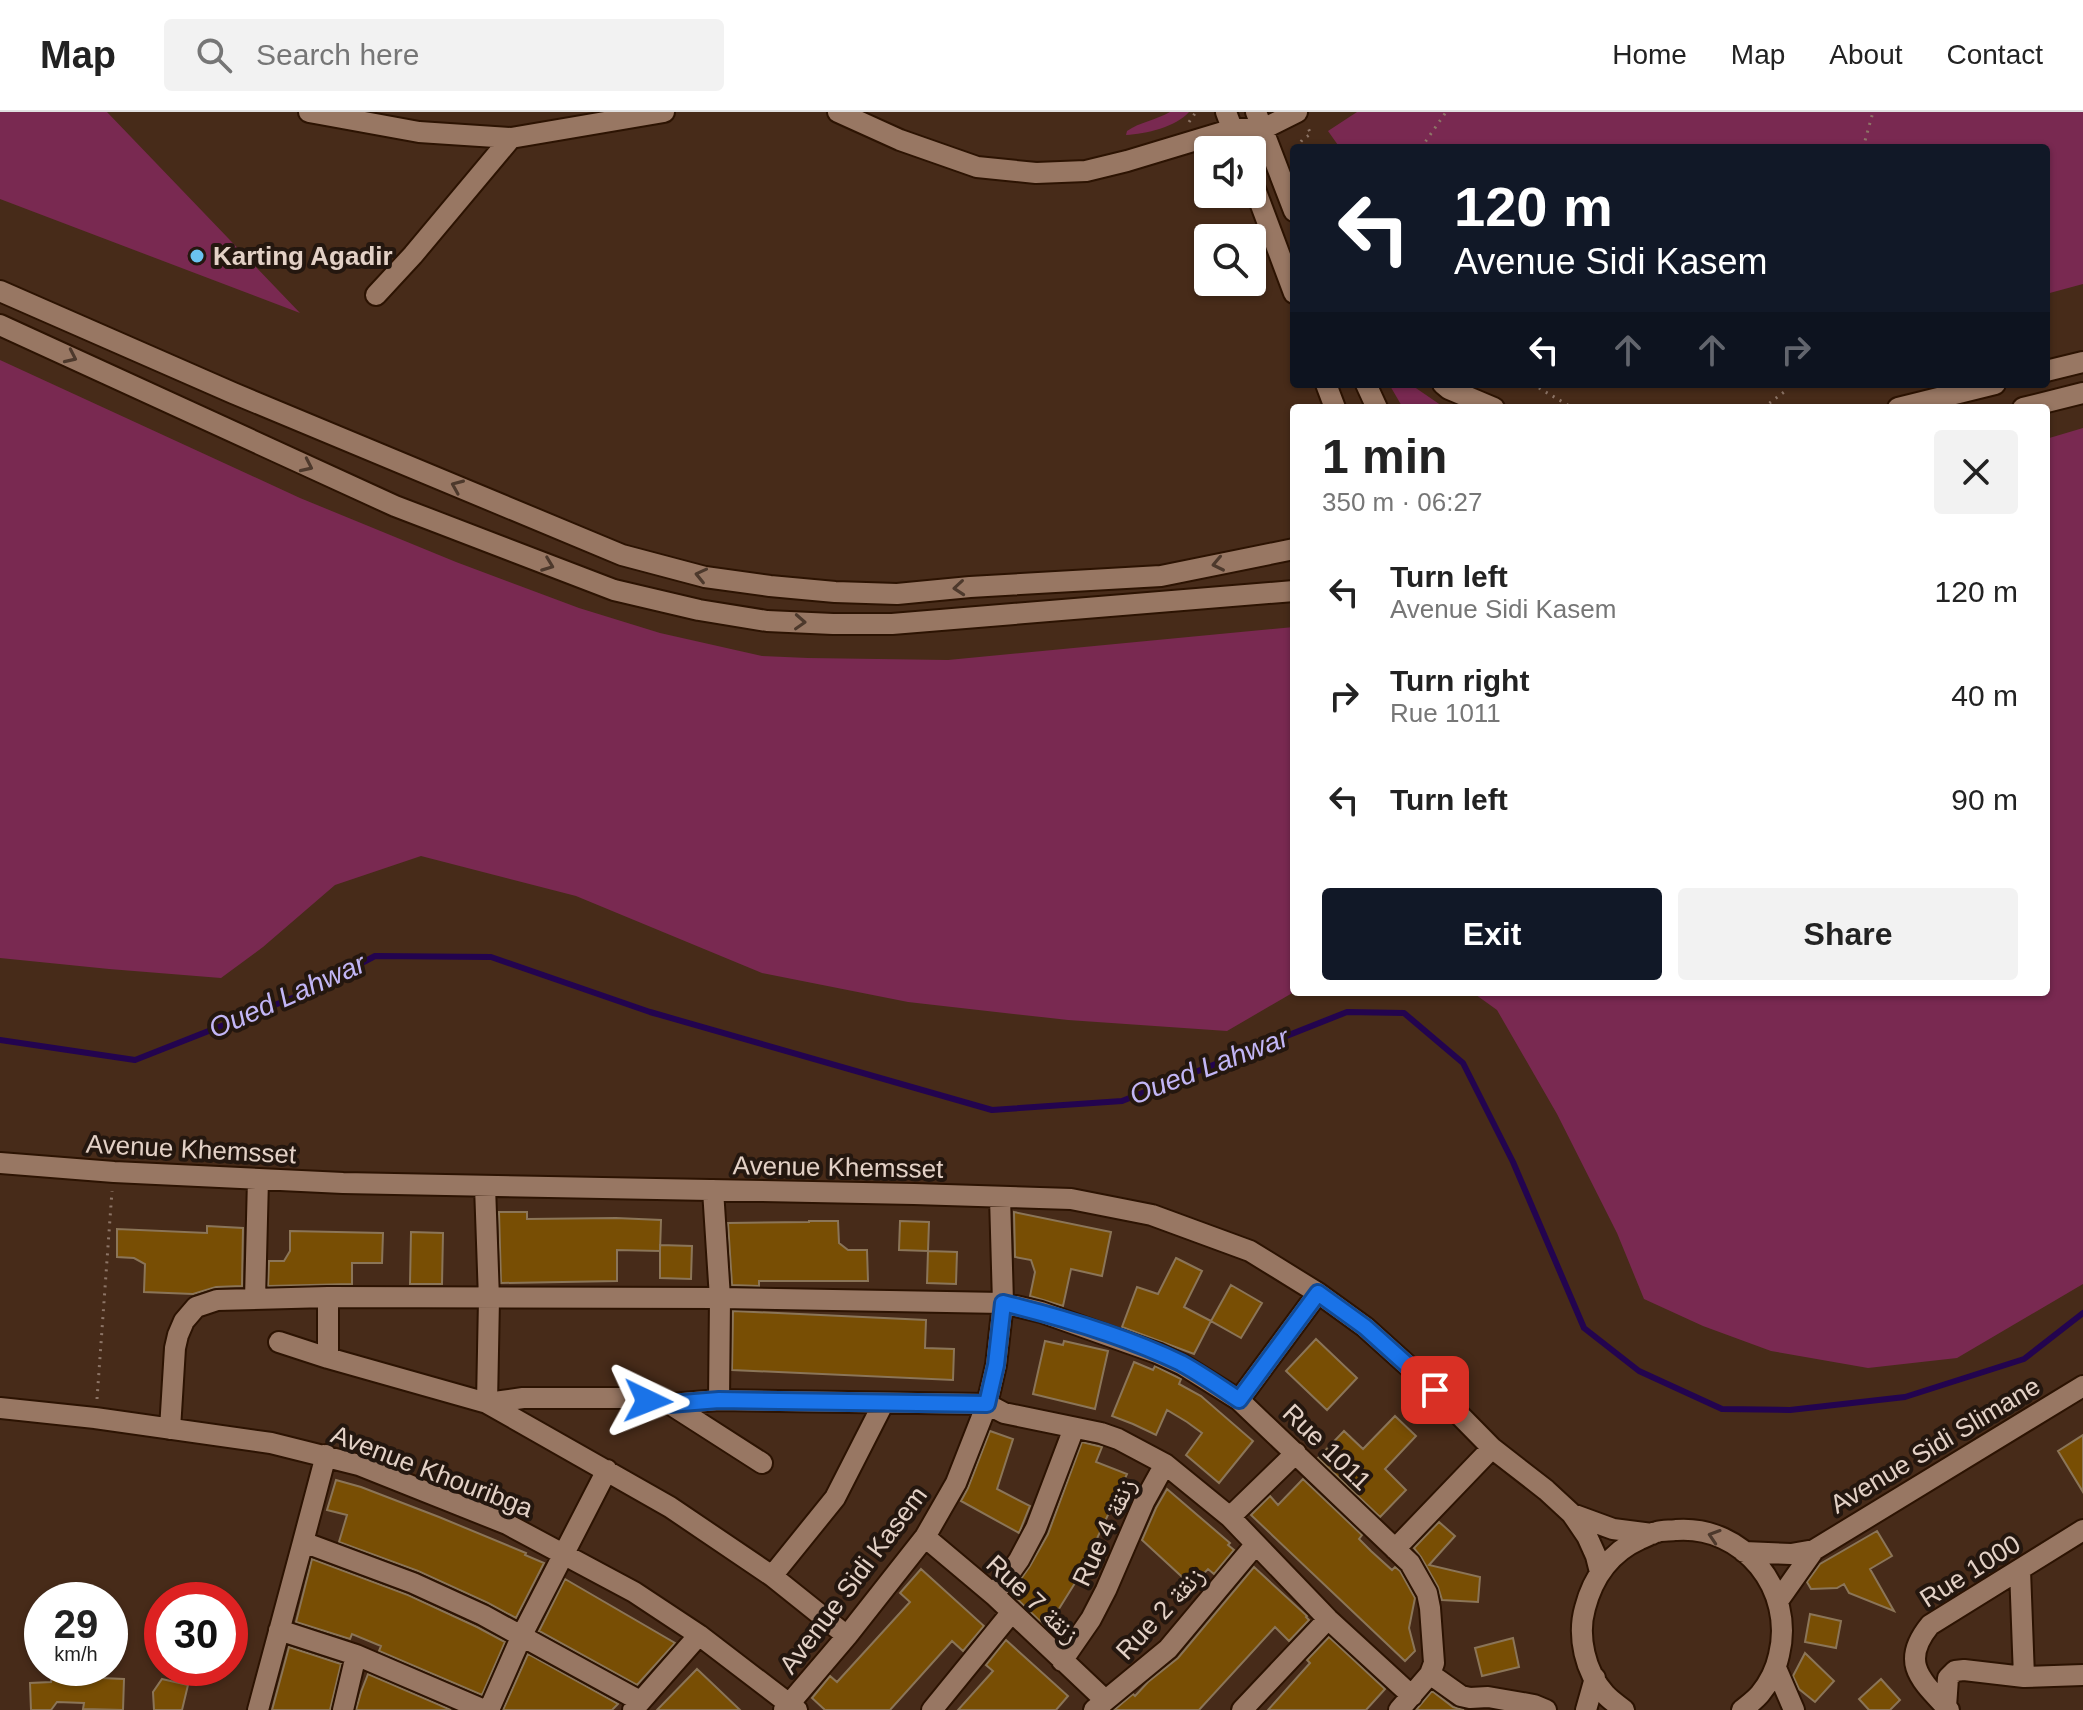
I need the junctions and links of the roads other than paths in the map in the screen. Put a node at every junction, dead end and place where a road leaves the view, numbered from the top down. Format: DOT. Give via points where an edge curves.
graph roads {
  1 [pos="309,112"];
  2 [pos="664,112"];
  3 [pos="838,112"];
  4 [pos="1297,112"];
  5 [pos="1260,120"];
  6 [pos="1229,121"];
  7 [pos="511,138"];
  8 [pos="1290,200"];
  9 [pos="1262,208"];
  10 [pos="1290,282"];
  11 [pos="0,291"];
  12 [pos="376,295"];
  13 [pos="0,325"];
  14 [pos="2083,362"];
  15 [pos="2050,370"];
  16 [pos="1448,388"];
  17 [pos="1979,388"];
  18 [pos="2083,393"];
  19 [pos="1485,404"];
  20 [pos="1914,404"];
  21 [pos="2039,404"];
  22 [pos="1290,550"];
  23 [pos="1290,591"];
  24 [pos="0,1163"];
  25 [pos="258,1179"];
  26 [pos="485,1186"];
  27 [pos="713,1190"];
  28 [pos="1000,1197"];
  29 [pos="1318,1293"];
  30 [pos="328,1297"];
  31 [pos="720,1298"];
  32 [pos="255,1299"];
  33 [pos="489,1299"];
  34 [pos="1003,1303"];
  35 [pos="279,1342"];
  36 [pos="328,1358"];
  37 [pos="2083,1386"];
  38 [pos="719,1400"];
  39 [pos="1239,1400"];
  40 [pos="487,1403"];
  41 [pos="670,1404"];
  42 [pos="883,1404"];
  43 [pos="987,1404"];
  44 [pos="0,1408"];
  45 [pos="1074,1428"];
  46 [pos="170,1429"];
  47 [pos="1492,1448"];
  48 [pos="1296,1453"];
  49 [pos="326,1455"];
  50 [pos="762,1463"];
  51 [pos="1165,1464"];
  52 [pos="607,1470"];
  53 [pos="1572,1514"];
  54 [pos="1230,1517"];
  55 [pos="2083,1530"];
  56 [pos="1652,1534"];
  57 [pos="925,1537"];
  58 [pos="303,1542"];
  59 [pos="1256,1544"];
  60 [pos="1395,1549"];
  61 [pos="1814,1550"];
  62 [pos="1744,1552"];
  63 [pos="563,1555"];
  64 [pos="2020,1570"];
  65 [pos="1600,1572"];
  66 [pos="772,1576"];
  67 [pos="994,1595"];
  68 [pos="1778,1601"];
  69 [pos="1011,1613"];
  70 [pos="1328,1619"];
  71 [pos="279,1630"];
  72 [pos="522,1635"];
  73 [pos="699,1635"];
  74 [pos="847,1636"];
  75 [pos="356,1655"];
  76 [pos="1062,1661"];
  77 [pos="1776,1668"];
  78 [pos="1430,1674"];
  79 [pos="2083,1675"];
  80 [pos="2024,1677"];
  81 [pos="1595,1678"];
  82 [pos="1405,1703"];
  83 [pos="636,1706"];
  84 [pos="1098,1707"];
  85 [pos="791,1708"];
  86 [pos="1947,1708"];
  87 [pos="258,1710"];
  88 [pos="343,1710"];
  89 [pos="486,1710"];
  90 [pos="932,1710"];
  91 [pos="1242,1710"];
  92 [pos="1546,1710"];
  93 [pos="1586,1710"];
  94 [pos="1622,1710"];
  95 [pos="1743,1710"];
  96 [pos="1794,1710"];
  1 -- 7 [label="street" via="419,132"];
  2 -- 7 [label="street"];
  3 -- 6 [label="street" via="977,167 1036,173 1114,165"];
  4 -- 5 [label="street"];
  5 -- 6 [label="street"];
  5 -- 8 [label="street"];
  7 -- 12 [label="street"];
  9 -- 10 [label="street"];
  22 -- 11 [label="street, one-way" via="1161,576 897,594 705,577 622,555"];
  13 -- 23 [label="street, one-way" via="395,506 614,590 699,610 767,621 892,624"];
  14 -- 15 [label="street"];
  16 -- 19 [label="street"];
  17 -- 20 [label="street"];
  18 -- 21 [label="street"];
  24 -- 25 [label="street, Avenue Khemsset"];
  25 -- 26 [label="street, Avenue Khemsset"];
  25 -- 32 [label="street"];
  26 -- 27 [label="street, Avenue Khemsset"];
  26 -- 33 [label="street"];
  27 -- 28 [label="street, Avenue Khemsset"];
  27 -- 31 [label="street"];
  28 -- 29 [label="street, Avenue Khemsset" via="1071,1199 1152,1215 1250,1251"];
  28 -- 34 [label="street, Avenue Sidi Kasem"];
  29 -- 39 [label="street"];
  29 -- 47 [label="street, Avenue Khemsset" via="1365,1327"];
  30 -- 32 [label="street, Rue 1011"];
  30 -- 33 [label="street, Rue 1011"];
  30 -- 36 [label="street"];
  31 -- 33 [label="street, Rue 1011"];
  31 -- 34 [label="street, Rue 1011"];
  31 -- 38 [label="street"];
  32 -- 46 [label="street, Rue 1011" via="205,1302 184,1321 175,1348"];
  33 -- 40 [label="street"];
  34 -- 39 [label="street, Rue 1011" via="1157,1353"];
  34 -- 43 [label="street, Avenue Sidi Kasem"];
  35 -- 36 [label="street"];
  36 -- 40 [label="street"];
  37 -- 61 [label="street, Avenue Sidi Slimane"];
  38 -- 41 [label="street"];
  38 -- 42 [label="street"];
  39 -- 48 [label="street, Rue 1011"];
  40 -- 41 [label="street" via="626,1398"];
  40 -- 52 [label="street"];
  41 -- 50 [label="street"];
  42 -- 43 [label="street"];
  42 -- 66 [label="street" via="835,1498"];
  43 -- 45 [label="street" via="1004,1413"];
  43 -- 57 [label="street, Avenue Sidi Kasem" via="956,1483"];
  44 -- 46 [label="street, Avenue Khouribga"];
  45 -- 51 [label="street" via="1118,1439"];
  45 -- 67 [label="street" via="1036,1528"];
  46 -- 49 [label="street, Avenue Khouribga"];
  47 -- 53 [label="street, Avenue Khemsset"];
  47 -- 60 [label="street"];
  48 -- 54 [label="street"];
  48 -- 60 [label="street, Rue 1011"];
  49 -- 58 [label="street"];
  49 -- 63 [label="street, Avenue Khouribga" via="507,1524"];
  51 -- 54 [label="street"];
  51 -- 76 [label="street, Rue 4 زنقة" via="1091,1619"];
  52 -- 63 [label="street"];
  52 -- 66 [label="street"];
  53 -- 56 [label="street, Avenue Khemsset" via="1613,1529"];
  53 -- 65 [label="street, Avenue Khemsset"];
  54 -- 59 [label="street"];
  55 -- 64 [label="street, Rue 1000"];
  62 -- 56 [label="street, one-way" via="1723,1537 1690,1529"];
  56 -- 65 [label="street" via="1627,1545"];
  57 -- 67 [label="street, Rue 7 زنقة"];
  57 -- 74 [label="street, Avenue Sidi Kasem"];
  58 -- 71 [label="street"];
  58 -- 72 [label="street" via="413,1583"];
  59 -- 70 [label="street"];
  59 -- 84 [label="street, Rue 2 زنقة" via="1175,1643"];
  60 -- 78 [label="street, Rue 1011" via="1427,1593 1434,1648"];
  61 -- 62 [label="street, Avenue Sidi Slimane"];
  61 -- 68 [label="street, Avenue Sidi Slimane"];
  62 -- 68 [label="street" via="1771,1582"];
  63 -- 72 [label="street"];
  63 -- 73 [label="street, Avenue Khouribga" via="634,1592"];
  64 -- 80 [label="street"];
  64 -- 86 [label="street, Rue 1000" via="1930,1625 1919,1638 1914,1668"];
  65 -- 81 [label="street" via="1582,1617 1583,1644"];
  66 -- 74 [label="street"];
  67 -- 69 [label="street, Rue 7 زنقة"];
  68 -- 77 [label="street" via="1783,1640"];
  69 -- 76 [label="street, Rue 7 زنقة"];
  69 -- 90 [label="street"];
  70 -- 82 [label="street"];
  70 -- 91 [label="street"];
  71 -- 75 [label="street"];
  71 -- 87 [label="street"];
  72 -- 83 [label="street"];
  72 -- 89 [label="street"];
  73 -- 83 [label="street"];
  73 -- 85 [label="street, Avenue Khouribga"];
  74 -- 85 [label="street, Avenue Sidi Kasem"];
  75 -- 88 [label="street"];
  75 -- 89 [label="street"];
  76 -- 84 [label="street, Rue 7 زنقة"];
  77 -- 95 [label="street" via="1761,1694"];
  77 -- 96 [label="street"];
  78 -- 82 [label="street"];
  78 -- 92 [label="street" via="1461,1696"];
  79 -- 80 [label="street"];
  80 -- 86 [label="street" via="1955,1671 1948,1678"];
  81 -- 93 [label="street"];
  81 -- 94 [label="street"];
}
